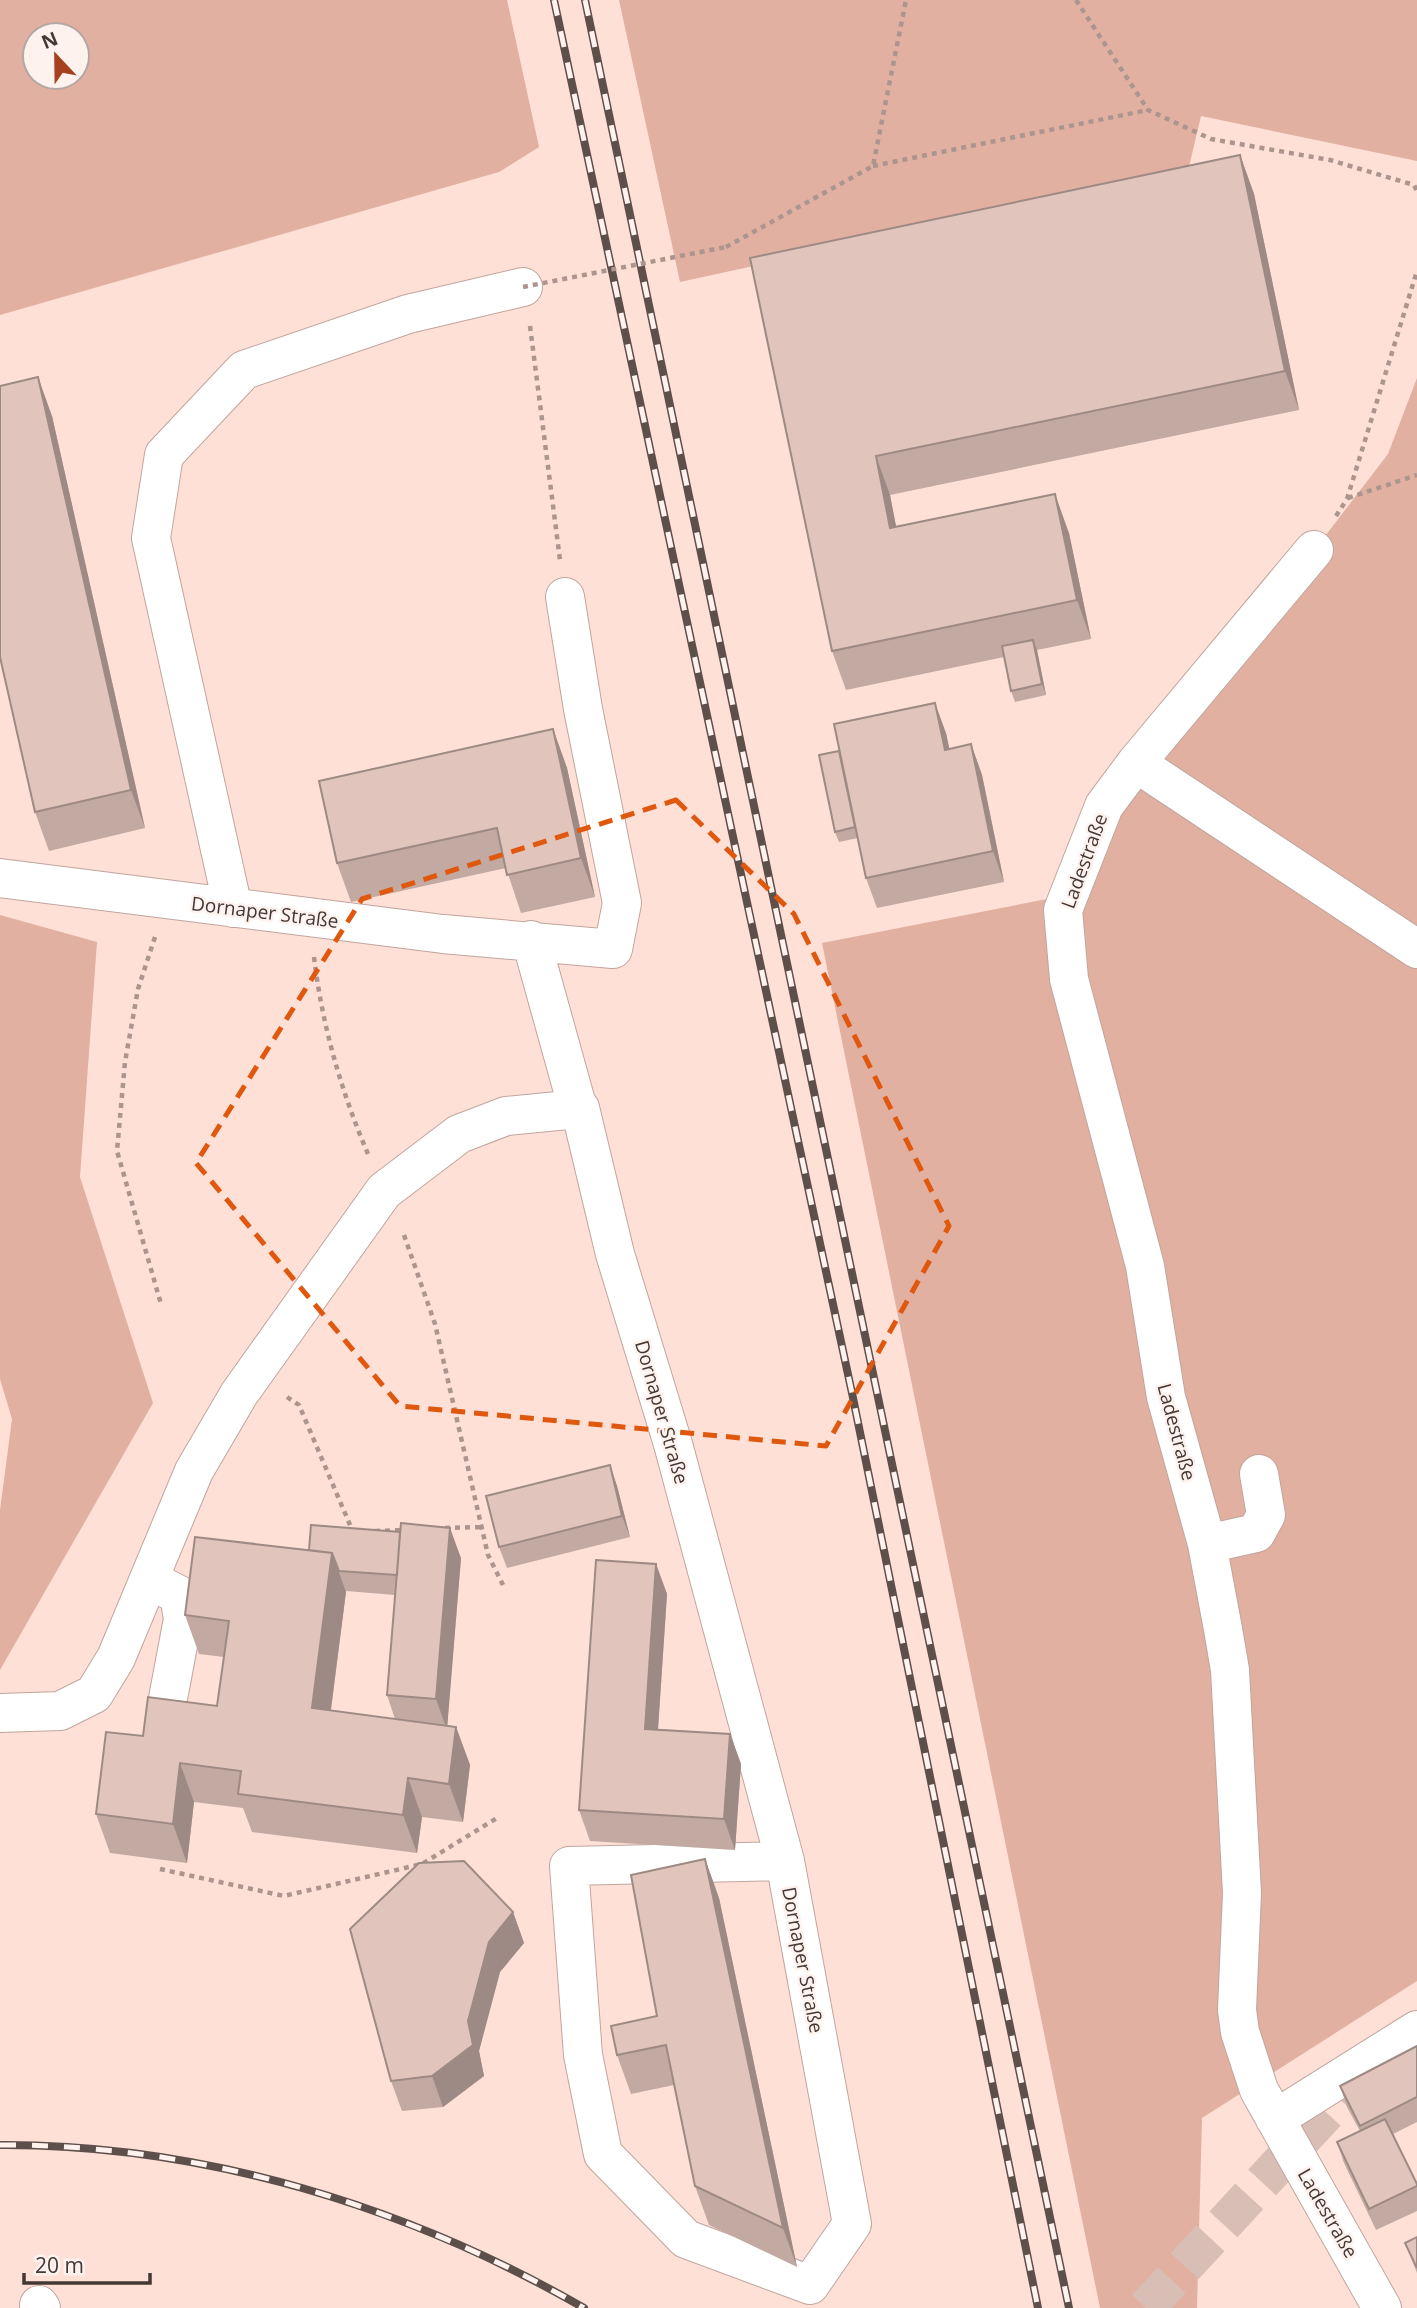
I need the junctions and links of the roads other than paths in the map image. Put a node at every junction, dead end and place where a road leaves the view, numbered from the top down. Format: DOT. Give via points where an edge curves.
graph roads {
  1 [pos="523,287"];
  2 [pos="1314,550"];
  3 [pos="565,597"];
  4 [pos="1136,763"];
  5 [pos="0,878"];
  6 [pos="233,908"];
  7 [pos="531,940"];
  8 [pos="1417,949"];
  9 [pos="578,1109"];
  10 [pos="1259,1474"];
  11 [pos="1207,1544"];
  12 [pos="150,1580"];
  13 [pos="166,1709"];
  14 [pos="0,1713"];
  15 [pos="785,1861"];
  16 [pos="1417,2030"];
  17 [pos="1275,2119"];
  18 [pos="1382,2308"];
  1 -- 6 [label="street" via="408,314 244,370 164,455 151,538"];
  2 -- 4 [label="street, Ladestraße"];
  3 -- 7 [label="street, Dornaper Straße" via="622,904 613,949"];
  4 -- 8 [label="street"];
  4 -- 11 [label="street, Ladestraße" via="1104,806 1063,910 1069,979 1146,1266 1166,1397"];
  5 -- 6 [label="street, Dornaper Straße"];
  6 -- 7 [label="street, Dornaper Straße"];
  7 -- 9 [label="street, Dornaper Straße"];
  9 -- 12 [label="street" via="506,1116 459,1134 384,1191 239,1394 194,1471"];
  9 -- 15 [label="street, Dornaper Straße"];
  10 -- 11 [label="street" via="1266,1516 1256,1533"];
  11 -- 17 [label="street, Ladestraße" via="1230,1670 1242,1893 1239,2021 1246,2058"];
  12 -- 13 [label="street" via="179,1595 183,1619"];
  12 -- 14 [label="street" via="116,1658 94,1694 60,1711"];
  15 -- 15 [label="street, Dornaper Straße" via="852,2224 810,2285 686,2239 603,2154 583,2055 569,1866"];
  16 -- 17 [label="street"];
  17 -- 18 [label="street, Ladestraße"];
}
